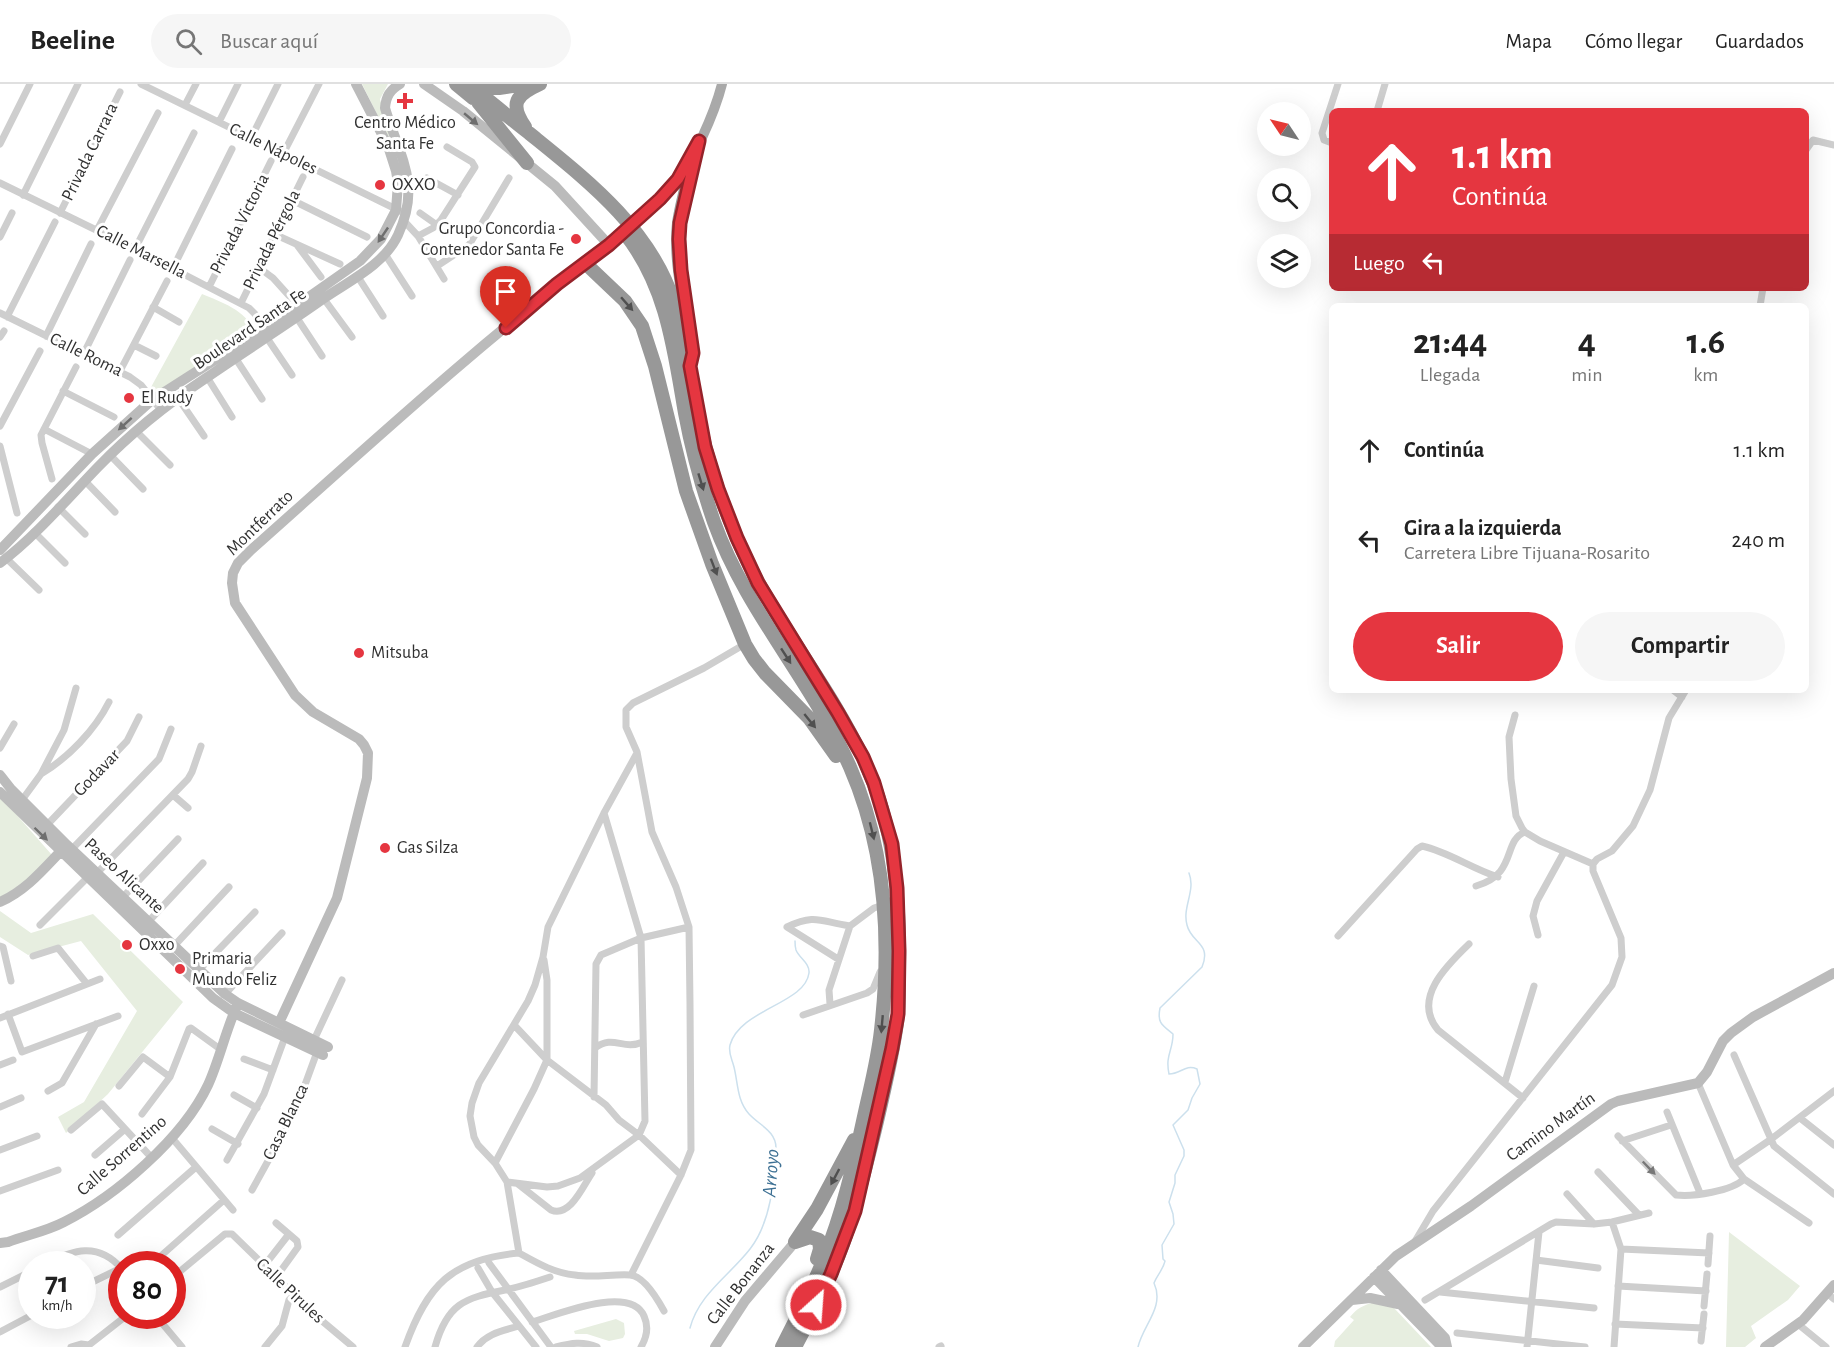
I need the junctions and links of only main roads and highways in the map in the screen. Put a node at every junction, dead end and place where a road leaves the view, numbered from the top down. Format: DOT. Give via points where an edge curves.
graph roads {
  1 [pos="456,84"];
  2 [pos="526,84"];
  3 [pos="540,84"];
  4 [pos="722,84"];
  5 [pos="470,86"];
  6 [pos="478,102"];
  7 [pos="530,134"];
  8 [pos="699,141"];
  9 [pos="527,164"];
  10 [pos="609,245"];
  11 [pos="585,263"];
  12 [pos="690,366"];
  13 [pos="860,793"];
  14 [pos="862,1125"];
  15 [pos="812,1288"];
  16 [pos="782,1347"];
  17 [pos="795,1347"];
  1 -- 6 [label="highway"];
  2 -- 5 [label="highway" via="499,88"];
  3 -- 7 [label="highway" via="525,90 516,105"];
  4 -- 8 [label="main road"];
  5 -- 7 [label="highway"];
  6 -- 9 [label="highway"];
  6 -- 13 [label="highway, one-way" via="602,205 645,261 673,341 698,472 716,527 756,610 825,721"];
  7 -- 12 [label="highway" via="608,200 644,243 674,302"];
  8 -- 10 [label="main road, bridge" via="678,179"];
  8 -- 12 [label="highway" via="679,239 693,353"];
  11 -- 13 [label="highway, one-way" via="625,301 642,326 686,491 746,644 765,673 809,718"];
  12 -- 17 [label="highway" via="705,447 727,514 758,583 863,757 889,833 897,888 898,1014 878,1116 843,1245"];
  13 -- 14 [label="highway, one-way" via="877,853 885,960 881,1032"];
  14 -- 15 [label="highway" via="844,1204"];
  14 -- 15 [label="highway, one-way" via="795,1242 815,1237 820,1243"];
  15 -- 16 [label="highway"];
}
